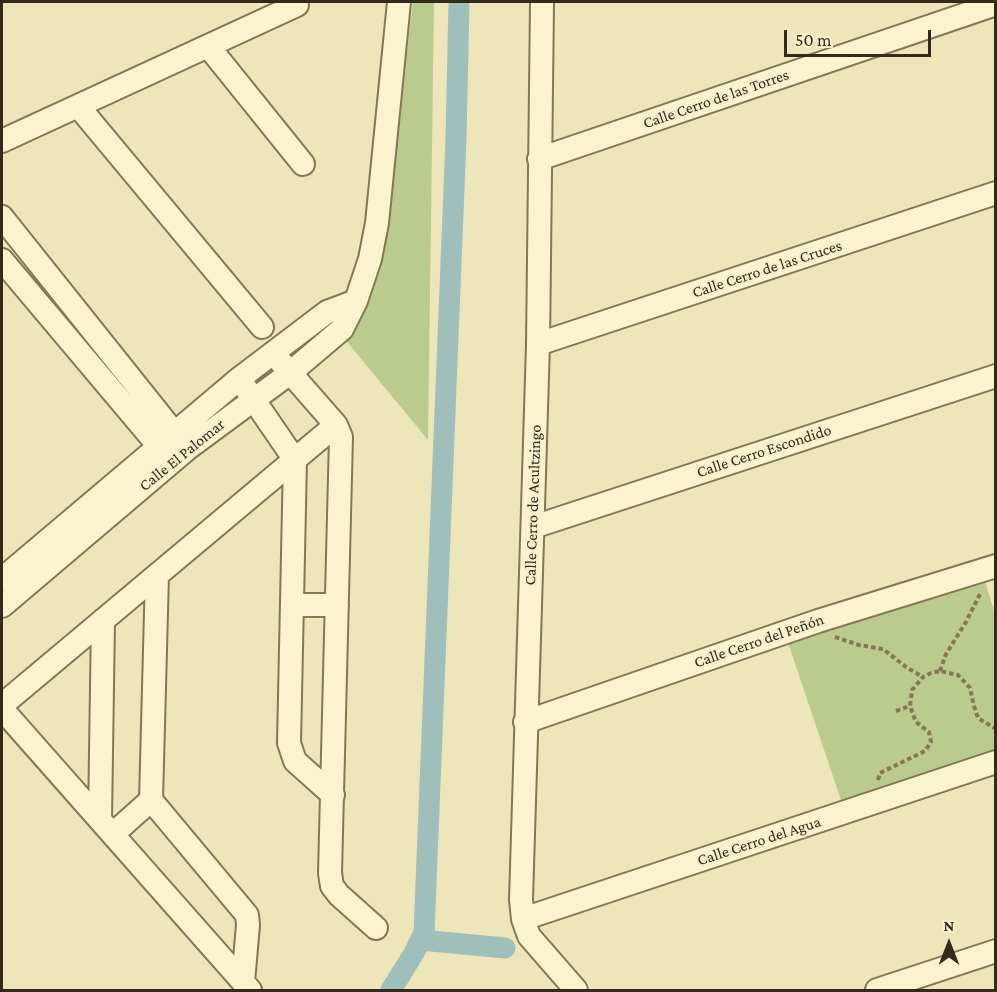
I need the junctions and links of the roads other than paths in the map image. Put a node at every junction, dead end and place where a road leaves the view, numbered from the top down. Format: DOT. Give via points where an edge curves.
graph roads {
  1 [pos="399,2"];
  2 [pos="542,2"];
  3 [pos="996,4"];
  4 [pos="297,5"];
  5 [pos="208,46"];
  6 [pos="78,106"];
  7 [pos="2,141"];
  8 [pos="539,159"];
  9 [pos="303,164"];
  10 [pos="996,193"];
  11 [pos="2,217"];
  12 [pos="2,260"];
  13 [pos="356,301"];
  14 [pos="262,327"];
  15 [pos="538,344"];
  16 [pos="273,353"];
  17 [pos="290,373"];
  18 [pos="996,375"];
  19 [pos="240,378"];
  20 [pos="124,389"];
  21 [pos="252,400"];
  22 [pos="336,424"];
  23 [pos="173,448"];
  24 [pos="295,460"];
  25 [pos="532,527"];
  26 [pos="994,567"];
  27 [pos="157,575"];
  28 [pos="4,591"];
  29 [pos="293,605"];
  30 [pos="337,605"];
  31 [pos="104,620"];
  32 [pos="2,705"];
  33 [pos="2,709"];
  34 [pos="525,722"];
  35 [pos="996,762"];
  36 [pos="333,795"];
  37 [pos="151,800"];
  38 [pos="107,826"];
  39 [pos="523,920"];
  40 [pos="376,928"];
  41 [pos="996,951"];
  42 [pos="247,986"];
  43 [pos="576,990"];
  44 [pos="878,990"];
  1 -- 13 [label="street, Calle El Palomar" via="377,223"];
  2 -- 8 [label="street, Calle Cerro de Acultzingo"];
  3 -- 8 [label="street, Calle Cerro de las Torres"];
  4 -- 5 [label="street"];
  5 -- 6 [label="street"];
  5 -- 9 [label="street"];
  6 -- 7 [label="street"];
  6 -- 14 [label="street"];
  8 -- 15 [label="street, Calle Cerro de Acultzingo"];
  10 -- 15 [label="street, Calle Cerro de las Cruces"];
  11 -- 20 [label="street"];
  12 -- 20 [label="street"];
  13 -- 16 [label="street, Calle El Palomar" via="327,312"];
  13 -- 17 [label="street, Calle El Palomar" via="342,329"];
  15 -- 25 [label="street, Calle Cerro de Acultzingo"];
  16 -- 17 [label="street"];
  16 -- 19 [label="street, Calle El Palomar"];
  17 -- 21 [label="street, Calle El Palomar"];
  17 -- 22 [label="street"];
  18 -- 25 [label="street, Calle Cerro Escondido"];
  19 -- 21 [label="street"];
  19 -- 23 [label="street, Calle El Palomar"];
  20 -- 23 [label="street"];
  21 -- 23 [label="street, Calle El Palomar"];
  21 -- 24 [label="street"];
  22 -- 24 [label="street"];
  22 -- 30 [label="street" via="341,437"];
  23 -- 28 [label="street, Calle El Palomar"];
  24 -- 27 [label="street"];
  24 -- 29 [label="street"];
  25 -- 34 [label="street, Calle Cerro de Acultzingo"];
  26 -- 34 [label="street, Calle Cerro del Peñón" via="818,621"];
  27 -- 31 [label="street"];
  27 -- 37 [label="street"];
  29 -- 30 [label="street"];
  29 -- 36 [label="street" via="289,743 295,761"];
  30 -- 36 [label="street"];
  31 -- 32 [label="street"];
  31 -- 38 [label="street"];
  33 -- 38 [label="street"];
  34 -- 39 [label="street, Calle Cerro de Acultzingo"];
  35 -- 39 [label="street, Calle Cerro del Agua"];
  36 -- 40 [label="street" via="332,886"];
  37 -- 38 [label="street"];
  37 -- 42 [label="street" via="247,915"];
  38 -- 42 [label="street"];
  39 -- 43 [label="street, Calle Cerro de Acultzingo" via="529,936"];
  41 -- 44 [label="street"];
}
